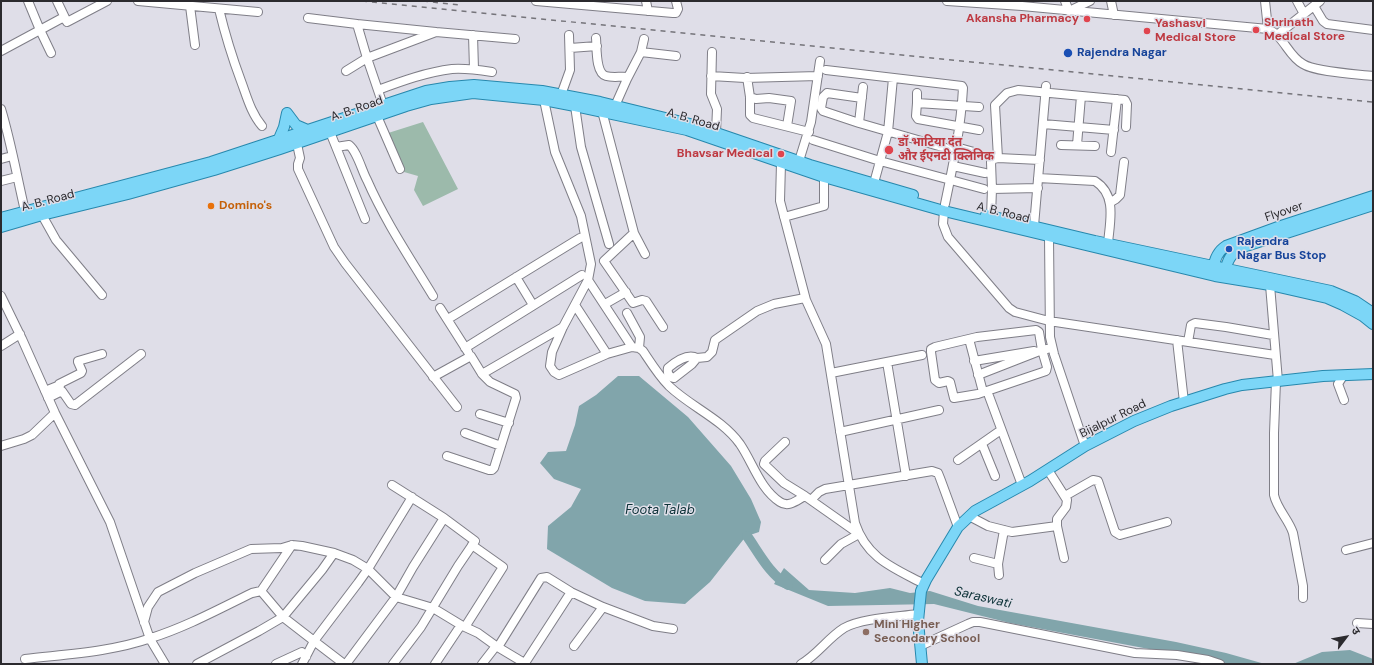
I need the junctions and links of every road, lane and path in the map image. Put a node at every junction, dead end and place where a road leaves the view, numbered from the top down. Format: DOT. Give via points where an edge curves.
graph roads {
  1 [pos="28,1"];
  2 [pos="57,1"];
  3 [pos="107,1"];
  4 [pos="138,1"];
  5 [pos="536,1"];
  6 [pos="646,1"];
  7 [pos="676,1"];
  8 [pos="947,1"];
  9 [pos="1065,1"];
  10 [pos="1090,1"];
  11 [pos="1111,1"];
  12 [pos="1265,1"];
  13 [pos="1297,1"];
  14 [pos="1001,3"];
  15 [pos="1317,3"];
  16 [pos="1020,4"];
  17 [pos="190,6"];
  18 [pos="219,9"];
  19 [pos="1069,10"];
  20 [pos="648,11"];
  21 [pos="258,12"];
  22 [pos="1304,14"];
  23 [pos="1114,15"];
  24 [pos="64,16"];
  25 [pos="308,18"];
  26 [pos="357,24"];
  27 [pos="1268,29"];
  28 [pos="40,30"];
  29 [pos="1373,30"];
  30 [pos="436,32"];
  31 [pos="473,35"];
  32 [pos="569,35"];
  33 [pos="1277,35"];
  34 [pos="516,39"];
  35 [pos="644,39"];
  36 [pos="195,44"];
  37 [pos="570,48"];
  38 [pos="1,51"];
  39 [pos="642,52"];
  40 [pos="712,52"];
  41 [pos="51,53"];
  42 [pos="676,56"];
  43 [pos="367,58"];
  44 [pos="820,61"];
  45 [pos="474,69"];
  46 [pos="826,70"];
  47 [pos="346,71"];
  48 [pos="492,72"];
  49 [pos="711,76"];
  50 [pos="818,76"];
  51 [pos="1373,76"];
  52 [pos="628,77"];
  53 [pos="747,77"];
  54 [pos="893,78"];
  55 [pos="863,87"];
  56 [pos="378,90"];
  57 [pos="1046,90"];
  58 [pos="917,92"];
  59 [pos="561,95"];
  60 [pos="1081,96"];
  61 [pos="750,97"];
  62 [pos="862,98"];
  63 [pos="544,100"];
  64 [pos="1117,100"];
  65 [pos="917,103"];
  66 [pos="383,105"];
  67 [pos="576,106"];
  68 [pos="615,106"];
  69 [pos="962,106"];
  70 [pos="979,107"];
  71 [pos="1,108"];
  72 [pos="602,111"];
  73 [pos="377,116"];
  74 [pos="859,123"];
  75 [pos="1043,124"];
  76 [pos="262,126"];
  77 [pos="787,126"];
  78 [pos="958,127"];
  79 [pos="1079,127"];
  80 [pos="1126,127"];
  81 [pos="979,130"];
  82 [pos="1114,130"];
  83 [pos="330,132"];
  84 [pos="716,132"];
  85 [pos="809,132"];
  86 [pos="888,132"];
  87 [pos="311,134"];
  88 [pos="5,136"];
  89 [pos="296,139"];
  90 [pos="813,140"];
  91 [pos="279,145"];
  92 [pos="1061,145"];
  93 [pos="1078,146"];
  94 [pos="1095,146"];
  95 [pos="336,147"];
  96 [pos="956,149"];
  97 [pos="974,152"];
  98 [pos="1111,152"];
  99 [pos="12,156"];
  100 [pos="998,158"];
  101 [pos="1,159"];
  102 [pos="1040,160"];
  103 [pos="799,161"];
  104 [pos="880,161"];
  105 [pos="1124,162"];
  106 [pos="781,163"];
  107 [pos="953,166"];
  108 [pos="400,169"];
  109 [pos="985,173"];
  110 [pos="17,177"];
  111 [pos="824,177"];
  112 [pos="1038,178"];
  113 [pos="950,180"];
  114 [pos="1,181"];
  115 [pos="874,184"];
  116 [pos="1038,188"];
  117 [pos="988,189"];
  118 [pos="1373,196"];
  119 [pos="1111,202"];
  120 [pos="1373,205"];
  121 [pos="944,208"];
  122 [pos="25,211"];
  123 [pos="42,215"];
  124 [pos="991,216"];
  125 [pos="784,217"];
  126 [pos="1,218"];
  127 [pos="365,219"];
  128 [pos="1034,226"];
  129 [pos="1,227"];
  130 [pos="1280,231"];
  131 [pos="634,233"];
  132 [pos="1049,237"];
  133 [pos="580,238"];
  134 [pos="1108,243"];
  135 [pos="609,244"];
  136 [pos="645,254"];
  137 [pos="1214,265"];
  138 [pos="1225,272"];
  139 [pos="1212,275"];
  140 [pos="516,277"];
  141 [pos="585,277"];
  142 [pos="1270,285"];
  143 [pos="626,292"];
  144 [pos="102,295"];
  145 [pos="1,296"];
  146 [pos="433,296"];
  147 [pos="806,298"];
  148 [pos="605,304"];
  149 [pos="533,305"];
  150 [pos="575,305"];
  151 [pos="440,308"];
  152 [pos="627,313"];
  153 [pos="1373,313"];
  154 [pos="448,319"];
  155 [pos="1049,321"];
  156 [pos="1373,324"];
  157 [pos="563,327"];
  158 [pos="663,327"];
  159 [pos="20,334"];
  160 [pos="1273,336"];
  161 [pos="969,339"];
  162 [pos="1177,340"];
  163 [pos="1188,342"];
  164 [pos="1,346"];
  165 [pos="635,347"];
  166 [pos="465,348"];
  167 [pos="1048,349"];
  168 [pos="102,354"];
  169 [pos="141,354"];
  170 [pos="607,354"];
  171 [pos="922,355"];
  172 [pos="1275,355"];
  173 [pos="471,356"];
  174 [pos="696,358"];
  175 [pos="974,361"];
  176 [pos="887,362"];
  177 [pos="831,373"];
  178 [pos="482,374"];
  179 [pos="1373,374"];
  180 [pos="978,375"];
  181 [pos="1343,376"];
  182 [pos="433,377"];
  183 [pos="1277,381"];
  184 [pos="61,388"];
  185 [pos="46,394"];
  186 [pos="986,394"];
  187 [pos="1344,400"];
  188 [pos="1184,402"];
  189 [pos="457,407"];
  190 [pos="939,410"];
  191 [pos="55,413"];
  192 [pos="480,414"];
  193 [pos="897,419"];
  194 [pos="509,424"];
  195 [pos="1002,430"];
  196 [pos="840,432"];
  197 [pos="465,433"];
  198 [pos="785,442"];
  199 [pos="982,444"];
  200 [pos="1,446"];
  201 [pos="501,446"];
  202 [pos="1086,446"];
  203 [pos="447,456"];
  204 [pos="958,460"];
  205 [pos="1048,470"];
  206 [pos="906,476"];
  207 [pos="995,476"];
  208 [pos="392,485"];
  209 [pos="849,485"];
  210 [pos="1022,486"];
  211 [pos="1065,496"];
  212 [pos="412,497"];
  213 [pos="808,498"];
  214 [pos="969,516"];
  215 [pos="444,518"];
  216 [pos="1167,522"];
  217 [pos="1057,526"];
  218 [pos="958,527"];
  219 [pos="1004,530"];
  220 [pos="859,534"];
  221 [pos="1373,542"];
  222 [pos="292,546"];
  223 [pos="472,546"];
  224 [pos="1346,550"];
  225 [pos="334,553"];
  226 [pos="974,558"];
  227 [pos="1064,558"];
  228 [pos="825,560"];
  229 [pos="998,564"];
  230 [pos="368,569"];
  231 [pos="999,575"];
  232 [pos="922,587"];
  233 [pos="261,591"];
  234 [pos="571,592"];
  235 [pos="396,597"];
  236 [pos="1303,598"];
  237 [pos="603,607"];
  238 [pos="433,608"];
  239 [pos="918,612"];
  240 [pos="282,617"];
  241 [pos="144,622"];
  242 [pos="1358,623"];
  243 [pos="1373,624"];
  244 [pos="463,626"];
  245 [pos="673,628"];
  246 [pos="150,639"];
  247 [pos="314,641"];
  248 [pos="497,646"];
  249 [pos="574,646"];
  250 [pos="920,646"];
  251 [pos="25,659"];
  252 [pos="304,660"];
  253 [pos="516,661"];
  254 [pos="165,664"];
  255 [pos="197,664"];
  256 [pos="276,664"];
  257 [pos="345,664"];
  258 [pos="393,664"];
  259 [pos="435,664"];
  260 [pos="482,664"];
  261 [pos="525,664"];
  262 [pos="801,664"];
  263 [pos="922,664"];
  264 [pos="1220,664"];
  1 -- 28 [label="street"];
  2 -- 24 [label="street"];
  3 -- 24 [label="street" via="67,22"];
  4 -- 17 [label="street"];
  5 -- 20 [label="street"];
  6 -- 20 [label="street"];
  7 -- 20 [label="street" via="676,13"];
  8 -- 14 [label="street"];
  9 -- 19 [label="street"];
  10 -- 19 [label="street"];
  11 -- 23 [label="street"];
  12 -- 27 [label="street"];
  13 -- 22 [label="street"];
  14 -- 16 [label="street"];
  15 -- 22 [label="street"];
  15 -- 29 [label="street" via="1327,24"];
  16 -- 19 [label="street"];
  17 -- 18 [label="street"];
  17 -- 36 [label="street"];
  18 -- 21 [label="street"];
  18 -- 76 [label="street" via="230,51 248,101"];
  19 -- 23 [label="street"];
  22 -- 33 [label="street"];
  23 -- 27 [label="street"];
  24 -- 28 [label="street"];
  25 -- 26 [label="street"];
  26 -- 30 [label="street"];
  26 -- 43 [label="street"];
  27 -- 33 [label="street"];
  28 -- 38 [label="street"];
  28 -- 41 [label="street"];
  30 -- 31 [label="street"];
  30 -- 43 [label="street"];
  31 -- 34 [label="street"];
  31 -- 45 [label="street"];
  32 -- 37 [label="street"];
  33 -- 51 [label="street" via="1293,56 1313,69"];
  35 -- 39 [label="street"];
  37 -- 52 [label="street" via="597,42 597,61 602,73 606,76"];
  37 -- 59 [label="street" via="570,70"];
  39 -- 42 [label="street"];
  39 -- 52 [label="street"];
  40 -- 49 [label="street"];
  43 -- 47 [label="street"];
  43 -- 56 [label="street"];
  44 -- 50 [label="street"];
  45 -- 48 [label="street"];
  45 -- 56 [label="street" via="453,69 412,78"];
  46 -- 54 [label="street"];
  49 -- 53 [label="street"];
  49 -- 84 [label="street" via="711,97 717,111"];
  50 -- 53 [label="street"];
  50 -- 85 [label="street"];
  52 -- 68 [label="street"];
  53 -- 61 [label="street"];
  54 -- 69 [label="street" via="961,85 964,88"];
  54 -- 86 [label="street"];
  55 -- 62 [label="street"];
  56 -- 66 [label="street"];
  57 -- 60 [label="street"];
  57 -- 75 [label="street"];
  57 -- 100 [label="street" via="1012,91 995,105"];
  58 -- 65 [label="street"];
  59 -- 66 [label="main road, A. B. Road" via="474,85 426,92"];
  59 -- 68 [label="main road, A. B. Road"];
  60 -- 64 [label="street"];
  60 -- 79 [label="street"];
  61 -- 77 [label="street" via="750,115 753,118"];
  61 -- 77 [label="street" via="756,100 768,98 791,101"];
  62 -- 74 [label="street"];
  62 -- 74 [label="street" via="826,94 821,108 823,112"];
  63 -- 67 [label="main road, A. B. Road"];
  63 -- 73 [label="main road, A. B. Road" via="474,94 453,95 431,99"];
  63 -- 141 [label="street" via="555,152 581,216 590,264"];
  64 -- 80 [label="street" via="1127,102"];
  64 -- 82 [label="street"];
  65 -- 69 [label="street"];
  65 -- 78 [label="street" via="918,119"];
  66 -- 87 [label="main road, A. B. Road"];
  67 -- 72 [label="main road, A. B. Road"];
  67 -- 135 [label="street" via="581,147"];
  68 -- 84 [label="main road, A. B. Road"];
  69 -- 70 [label="street"];
  69 -- 78 [label="street"];
  71 -- 88 [label="street"];
  72 -- 106 [label="main road, A. B. Road" via="687,130"];
  72 -- 131 [label="street"];
  73 -- 83 [label="main road, A. B. Road"];
  73 -- 108 [label="street"];
  74 -- 86 [label="street"];
  75 -- 79 [label="street"];
  75 -- 102 [label="street"];
  77 -- 85 [label="street"];
  78 -- 81 [label="street"];
  78 -- 96 [label="street"];
  79 -- 82 [label="street"];
  79 -- 93 [label="street"];
  82 -- 98 [label="street"];
  83 -- 87 [label="main road, A. B. Road"];
  83 -- 95 [label="street"];
  84 -- 103 [label="main road, A. B. Road"];
  85 -- 103 [label="street"];
  86 -- 96 [label="street"];
  86 -- 104 [label="street"];
  87 -- 89 [label="main road, A. B. Road"];
  87 -- 91 [label="main road" via="296,125 287,113"];
  88 -- 99 [label="street"];
  89 -- 91 [label="main road, A. B. Road"];
  89 -- 182 [label="street" via="300,158 298,169 334,247"];
  90 -- 104 [label="street"];
  91 -- 122 [label="main road, A. B. Road"];
  91 -- 123 [label="main road, A. B. Road" via="214,170"];
  92 -- 93 [label="street"];
  93 -- 94 [label="street"];
  95 -- 127 [label="street"];
  95 -- 146 [label="street" via="349,145 354,151 392,227"];
  96 -- 97 [label="street"];
  96 -- 107 [label="street"];
  99 -- 101 [label="street"];
  99 -- 110 [label="street"];
  100 -- 102 [label="street"];
  100 -- 117 [label="street" via="991,162"];
  102 -- 112 [label="street"];
  103 -- 115 [label="main road, A. B. Road"];
  104 -- 113 [label="street"];
  104 -- 115 [label="street"];
  105 -- 119 [label="street" via="1120,195"];
  106 -- 111 [label="main road, A. B. Road"];
  106 -- 125 [label="street" via="780,201"];
  107 -- 109 [label="street"];
  107 -- 113 [label="street"];
  110 -- 114 [label="street"];
  110 -- 122 [label="street"];
  111 -- 121 [label="main road, A. B. Road"];
  111 -- 125 [label="street" via="824,206"];
  112 -- 116 [label="street"];
  112 -- 119 [label="street" via="1096,181"];
  113 -- 117 [label="street"];
  113 -- 121 [label="street"];
  115 -- 121 [label="main road, A. B. Road"];
  116 -- 117 [label="street"];
  116 -- 128 [label="street"];
  117 -- 124 [label="street"];
  118 -- 130 [label="main road, Flyover"];
  119 -- 134 [label="street"];
  120 -- 130 [label="main road, Flyover"];
  121 -- 124 [label="main road, A. B. Road"];
  121 -- 132 [label="main road, A. B. Road"];
  121 -- 155 [label="street" via="943,224 948,237 1009,308"];
  122 -- 126 [label="main road, A. B. Road"];
  123 -- 129 [label="main road, A. B. Road"];
  123 -- 144 [label="street" via="56,240"];
  124 -- 128 [label="main road, A. B. Road"];
  125 -- 147 [label="street"];
  128 -- 134 [label="main road, A. B. Road"];
  130 -- 137 [label="main road, Flyover" via="1226,246 1221,249"];
  130 -- 138 [label="main road, Flyover" via="1235,251 1229,257"];
  131 -- 136 [label="street"];
  131 -- 143 [label="street" via="604,261"];
  132 -- 139 [label="main road, A. B. Road"];
  132 -- 155 [label="street"];
  133 -- 140 [label="street"];
  134 -- 137 [label="main road, A. B. Road"];
  137 -- 138 [label="main road, A. B. Road"];
  137 -- 139 [label="main road, Flyover"];
  138 -- 139 [label="main road, A. B. Road"];
  138 -- 142 [label="main road, A. B. Road"];
  138 -- 153 [label="main road, A. B. Road" via="1331,291 1355,301"];
  140 -- 149 [label="street"];
  140 -- 154 [label="street"];
  141 -- 148 [label="street"];
  141 -- 149 [label="street"];
  141 -- 150 [label="street"];
  142 -- 156 [label="main road, A. B. Road" via="1327,298 1363,316"];
  142 -- 160 [label="street"];
  143 -- 148 [label="street"];
  143 -- 158 [label="street" via="633,303 646,301"];
  145 -- 159 [label="street"];
  147 -- 174 [label="street" via="774,304 757,311 715,340 707,358"];
  147 -- 177 [label="street" via="826,344"];
  148 -- 165 [label="street"];
  149 -- 166 [label="street"];
  150 -- 157 [label="street"];
  150 -- 170 [label="street"];
  151 -- 154 [label="street"];
  152 -- 165 [label="street" via="639,334 640,340"];
  154 -- 166 [label="street"];
  155 -- 162 [label="street"];
  155 -- 167 [label="street"];
  157 -- 170 [label="street" via="550,360 554,372 559,375"];
  157 -- 178 [label="street"];
  159 -- 164 [label="street"];
  159 -- 185 [label="street"];
  160 -- 163 [label="street" via="1195,324 1191,325"];
  160 -- 172 [label="street"];
  161 -- 167 [label="street" via="1036,330"];
  161 -- 175 [label="street"];
  161 -- 186 [label="street" via="932,349 935,380 939,383 950,382 954,398"];
  162 -- 163 [label="street"];
  162 -- 188 [label="street"];
  163 -- 172 [label="street"];
  165 -- 170 [label="street"];
  165 -- 213 [label="street" via="643,351 668,386 736,439 759,478 775,498 789,505"];
  166 -- 173 [label="street"];
  167 -- 175 [label="street"];
  167 -- 180 [label="street"];
  167 -- 186 [label="street" via="1046,372"];
  167 -- 202 [label="street"];
  168 -- 184 [label="street" via="78,360 81,373 59,384"];
  169 -- 184 [label="street" via="74,405"];
  171 -- 176 [label="street"];
  172 -- 183 [label="street"];
  173 -- 178 [label="street"];
  173 -- 182 [label="street"];
  175 -- 180 [label="street"];
  176 -- 177 [label="street"];
  176 -- 193 [label="street"];
  177 -- 196 [label="street"];
  178 -- 194 [label="street" via="490,382 515,394"];
  179 -- 181 [label="main road, Bijalpur Road"];
  180 -- 186 [label="street"];
  181 -- 183 [label="main road, Bijalpur Road"];
  181 -- 187 [label="street" via="1338,384"];
  182 -- 189 [label="street"];
  183 -- 188 [label="main road, Bijalpur Road" via="1242,385"];
  183 -- 236 [label="street" via="1274,495 1293,533"];
  184 -- 185 [label="street"];
  185 -- 191 [label="street"];
  186 -- 195 [label="street"];
  188 -- 202 [label="main road, Bijalpur Road" via="1134,421"];
  190 -- 193 [label="street"];
  191 -- 200 [label="street" via="32,435"];
  191 -- 241 [label="street" via="110,522"];
  192 -- 194 [label="street"];
  193 -- 196 [label="street"];
  193 -- 206 [label="street"];
  194 -- 201 [label="street"];
  195 -- 199 [label="street"];
  195 -- 210 [label="street"];
  196 -- 209 [label="street"];
  197 -- 201 [label="street"];
  198 -- 213 [label="street" via="764,461 764,464 784,483"];
  199 -- 204 [label="street"];
  199 -- 207 [label="street"];
  201 -- 203 [label="street" via="492,470"];
  202 -- 205 [label="main road, Bijalpur Road"];
  205 -- 210 [label="main road, Bijalpur Road"];
  205 -- 211 [label="street"];
  206 -- 209 [label="street"];
  206 -- 218 [label="street" via="932,471 938,473"];
  208 -- 212 [label="street"];
  209 -- 213 [label="street" via="821,490"];
  209 -- 220 [label="street"];
  210 -- 214 [label="main road, Bijalpur Road"];
  211 -- 216 [label="street" via="1093,480 1098,480 1117,534"];
  211 -- 217 [label="street" via="1067,504 1058,516"];
  212 -- 215 [label="street"];
  212 -- 230 [label="street"];
  213 -- 220 [label="street"];
  214 -- 218 [label="main road, Bijalpur Road"];
  214 -- 219 [label="street" via="988,526"];
  215 -- 223 [label="street" via="475,541"];
  215 -- 235 [label="street"];
  217 -- 219 [label="street" via="1016,532"];
  217 -- 227 [label="street"];
  218 -- 232 [label="main road, Bijalpur Road"];
  219 -- 229 [label="street"];
  220 -- 228 [label="street" via="841,544"];
  220 -- 232 [label="street" via="875,556"];
  221 -- 224 [label="street"];
  222 -- 225 [label="street"];
  222 -- 233 [label="street"];
  222 -- 241 [label="street" via="251,550 194,573 158,592 148,607"];
  223 -- 238 [label="street"];
  223 -- 244 [label="street" via="503,567"];
  225 -- 230 [label="street"];
  225 -- 240 [label="street"];
  226 -- 229 [label="street"];
  229 -- 231 [label="street"];
  230 -- 235 [label="street"];
  230 -- 247 [label="street"];
  232 -- 239 [label="main road"];
  233 -- 240 [label="street"];
  233 -- 246 [label="street"];
  234 -- 237 [label="street"];
  234 -- 248 [label="street" via="547,577 542,578"];
  234 -- 261 [label="street"];
  235 -- 238 [label="street"];
  235 -- 257 [label="street"];
  237 -- 245 [label="street" via="653,626"];
  237 -- 249 [label="street"];
  238 -- 244 [label="street"];
  238 -- 258 [label="street"];
  239 -- 250 [label="main road"];
  239 -- 262 [label="street" via="860,622 845,628"];
  240 -- 247 [label="street"];
  240 -- 255 [label="street"];
  241 -- 246 [label="street"];
  242 -- 243 [label="street"];
  244 -- 248 [label="street"];
  244 -- 259 [label="street"];
  246 -- 251 [label="street" via="115,648"];
  246 -- 254 [label="street"];
  247 -- 252 [label="street"];
  247 -- 257 [label="street"];
  248 -- 253 [label="street"];
  248 -- 260 [label="street"];
  250 -- 263 [label="main road"];
  250 -- 264 [label="street" via="974,622 1135,653 1177,655"];
  252 -- 256 [label="street" via="302,652"];
  253 -- 261 [label="street"];
}
